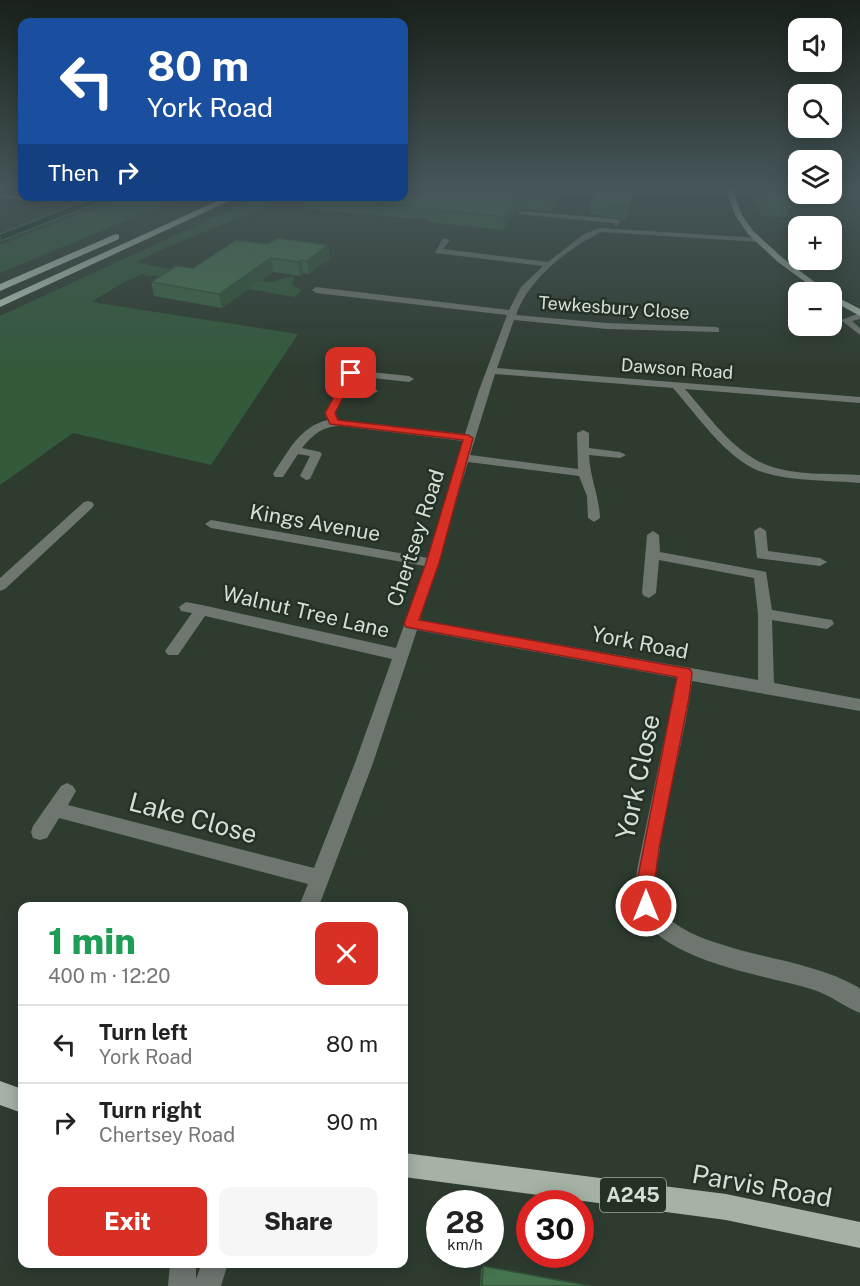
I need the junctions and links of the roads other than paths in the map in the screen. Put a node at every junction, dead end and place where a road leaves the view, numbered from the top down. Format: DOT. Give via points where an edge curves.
graph roads {
  1 [pos="90,249"];
  2 [pos="120,249"];
  3 [pos="439,249"];
  4 [pos="569,249"];
  5 [pos="770,249"];
  6 [pos="548,264"];
  7 [pos="812,282"];
  8 [pos="0,288"];
  9 [pos="316,290"];
  10 [pos="0,304"];
  11 [pos="842,304"];
  12 [pos="512,315"];
  13 [pos="859,316"];
  14 [pos="716,330"];
  15 [pos="860,332"];
  16 [pos="342,365"];
  17 [pos="492,371"];
  18 [pos="351,373"];
  19 [pos="410,379"];
  20 [pos="676,386"];
  21 [pos="343,388"];
  22 [pos="373,391"];
  23 [pos="860,400"];
  24 [pos="334,422"];
  25 [pos="583,433"];
  26 [pos="468,438"];
  27 [pos="295,450"];
  28 [pos="583,451"];
  29 [pos="620,455"];
  30 [pos="464,458"];
  31 [pos="584,473"];
  32 [pos="279,474"];
  33 [pos="306,476"];
  34 [pos="860,479"];
  35 [pos="88,505"];
  36 [pos="594,518"];
  37 [pos="211,524"];
  38 [pos="760,531"];
  39 [pos="653,535"];
  40 [pos="653,555"];
  41 [pos="762,555"];
  42 [pos="820,562"];
  43 [pos="433,563"];
  44 [pos="761,575"];
  45 [pos="0,586"];
  46 [pos="650,593"];
  47 [pos="186,608"];
  48 [pos="202,610"];
  49 [pos="765,614"];
  50 [pos="411,624"];
  51 [pos="827,624"];
  52 [pos="173,651"];
  53 [pos="401,655"];
  54 [pos="685,673"];
  55 [pos="766,688"];
  56 [pos="860,705"];
  57 [pos="67,791"];
  58 [pos="54,809"];
  59 [pos="40,832"];
  60 [pos="318,878"];
  61 [pos="310,902"];
  62 [pos="860,1002"];
  63 [pos="0,1093"];
  64 [pos="18,1100"];
  65 [pos="408,1166"];
  66 [pos="860,1235"];
  67 [pos="183,1268"];
  68 [pos="213,1268"];
  69 [pos="182,1286"];
  70 [pos="207,1286"];
  1 -- 8 [label="highway"];
  2 -- 10 [label="highway"];
  3 -- 6 [label="street"];
  4 -- 6 [label="street, Chertsey Road"];
  5 -- 7 [label="main road"];
  6 -- 12 [label="street, Chertsey Road" via="524,289"];
  9 -- 12 [label="street, Tewkesbury Close"];
  11 -- 13 [label="main road"];
  12 -- 14 [label="street, Tewkesbury Close" via="606,326"];
  12 -- 17 [label="street, Chertsey Road"];
  13 -- 15 [label="street" via="846,320"];
  16 -- 18 [label="street"];
  17 -- 20 [label="street, Dawson Road"];
  17 -- 26 [label="street, Chertsey Road"];
  18 -- 19 [label="street"];
  18 -- 21 [label="street"];
  20 -- 23 [label="street, Dawson Road"];
  20 -- 34 [label="street" via="724,438 761,467"];
  21 -- 22 [label="street"];
  21 -- 24 [label="street" via="330,413"];
  24 -- 26 [label="street"];
  24 -- 27 [label="street" via="324,423 306,434"];
  25 -- 28 [label="street"];
  26 -- 30 [label="street, Chertsey Road"];
  27 -- 32 [label="street"];
  27 -- 33 [label="street" via="316,454"];
  28 -- 29 [label="street"];
  28 -- 31 [label="street"];
  30 -- 31 [label="street"];
  30 -- 43 [label="street, Chertsey Road"];
  31 -- 36 [label="street" via="593,496"];
  35 -- 45 [label="street"];
  37 -- 43 [label="street, Kings Avenue" via="231,521"];
  38 -- 41 [label="street"];
  39 -- 40 [label="street"];
  40 -- 44 [label="street"];
  40 -- 46 [label="street"];
  41 -- 42 [label="street"];
  41 -- 44 [label="street"];
  43 -- 50 [label="street, Chertsey Road"];
  44 -- 49 [label="street"];
  47 -- 48 [label="street, Walnut Tree Lane"];
  48 -- 52 [label="street, Walnut Tree Lane"];
  48 -- 53 [label="street, Walnut Tree Lane"];
  49 -- 51 [label="street"];
  49 -- 55 [label="street"];
  50 -- 53 [label="street, Chertsey Road"];
  50 -- 54 [label="street, York Road"];
  53 -- 60 [label="street, Chertsey Road"];
  54 -- 55 [label="street, York Road"];
  54 -- 62 [label="street, York Close" via="651,848 646,906 668,931 716,955 818,981"];
  55 -- 56 [label="street, York Road"];
  57 -- 58 [label="street"];
  58 -- 59 [label="street"];
  58 -- 60 [label="street, Lake Close"];
  60 -- 61 [label="street, Chertsey Road"];
  63 -- 64 [label="main road"];
  65 -- 66 [label="main road, Parvis Road / A245" via="726,1207"];
  67 -- 69 [label="street"];
  68 -- 70 [label="street"];
}
